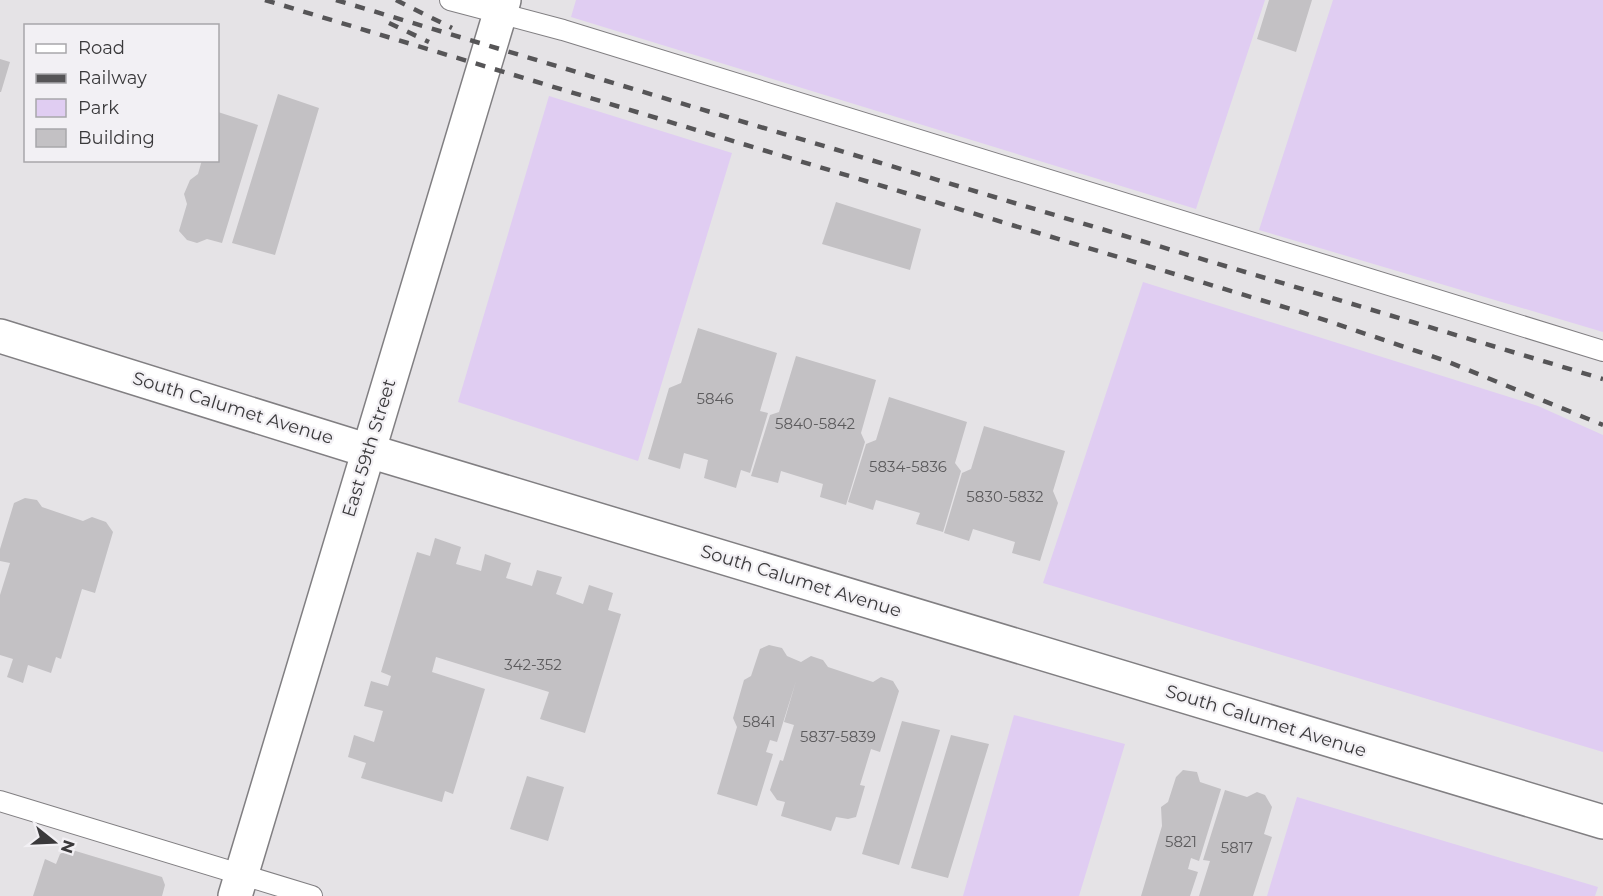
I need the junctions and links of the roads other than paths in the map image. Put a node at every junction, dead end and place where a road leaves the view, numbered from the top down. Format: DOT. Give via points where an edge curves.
graph roads {
  1 [pos="450,0"];
  2 [pos="502,7"];
  3 [pos="0,336"];
  4 [pos="1603,351"];
  5 [pos="369,451"];
  6 [pos="0,801"];
  7 [pos="1603,822"];
  8 [pos="238,885"];
  9 [pos="312,896"];
  1 -- 2 [label="lane"];
  2 -- 4 [label="lane" via="574,33"];
  2 -- 5 [label="street, East 59th Street"];
  3 -- 5 [label="street, South Calumet Avenue"];
  5 -- 7 [label="street, South Calumet Avenue"];
  5 -- 8 [label="street, East 59th Street"];
  6 -- 8 [label="lane"];
  8 -- 9 [label="lane"];
}
